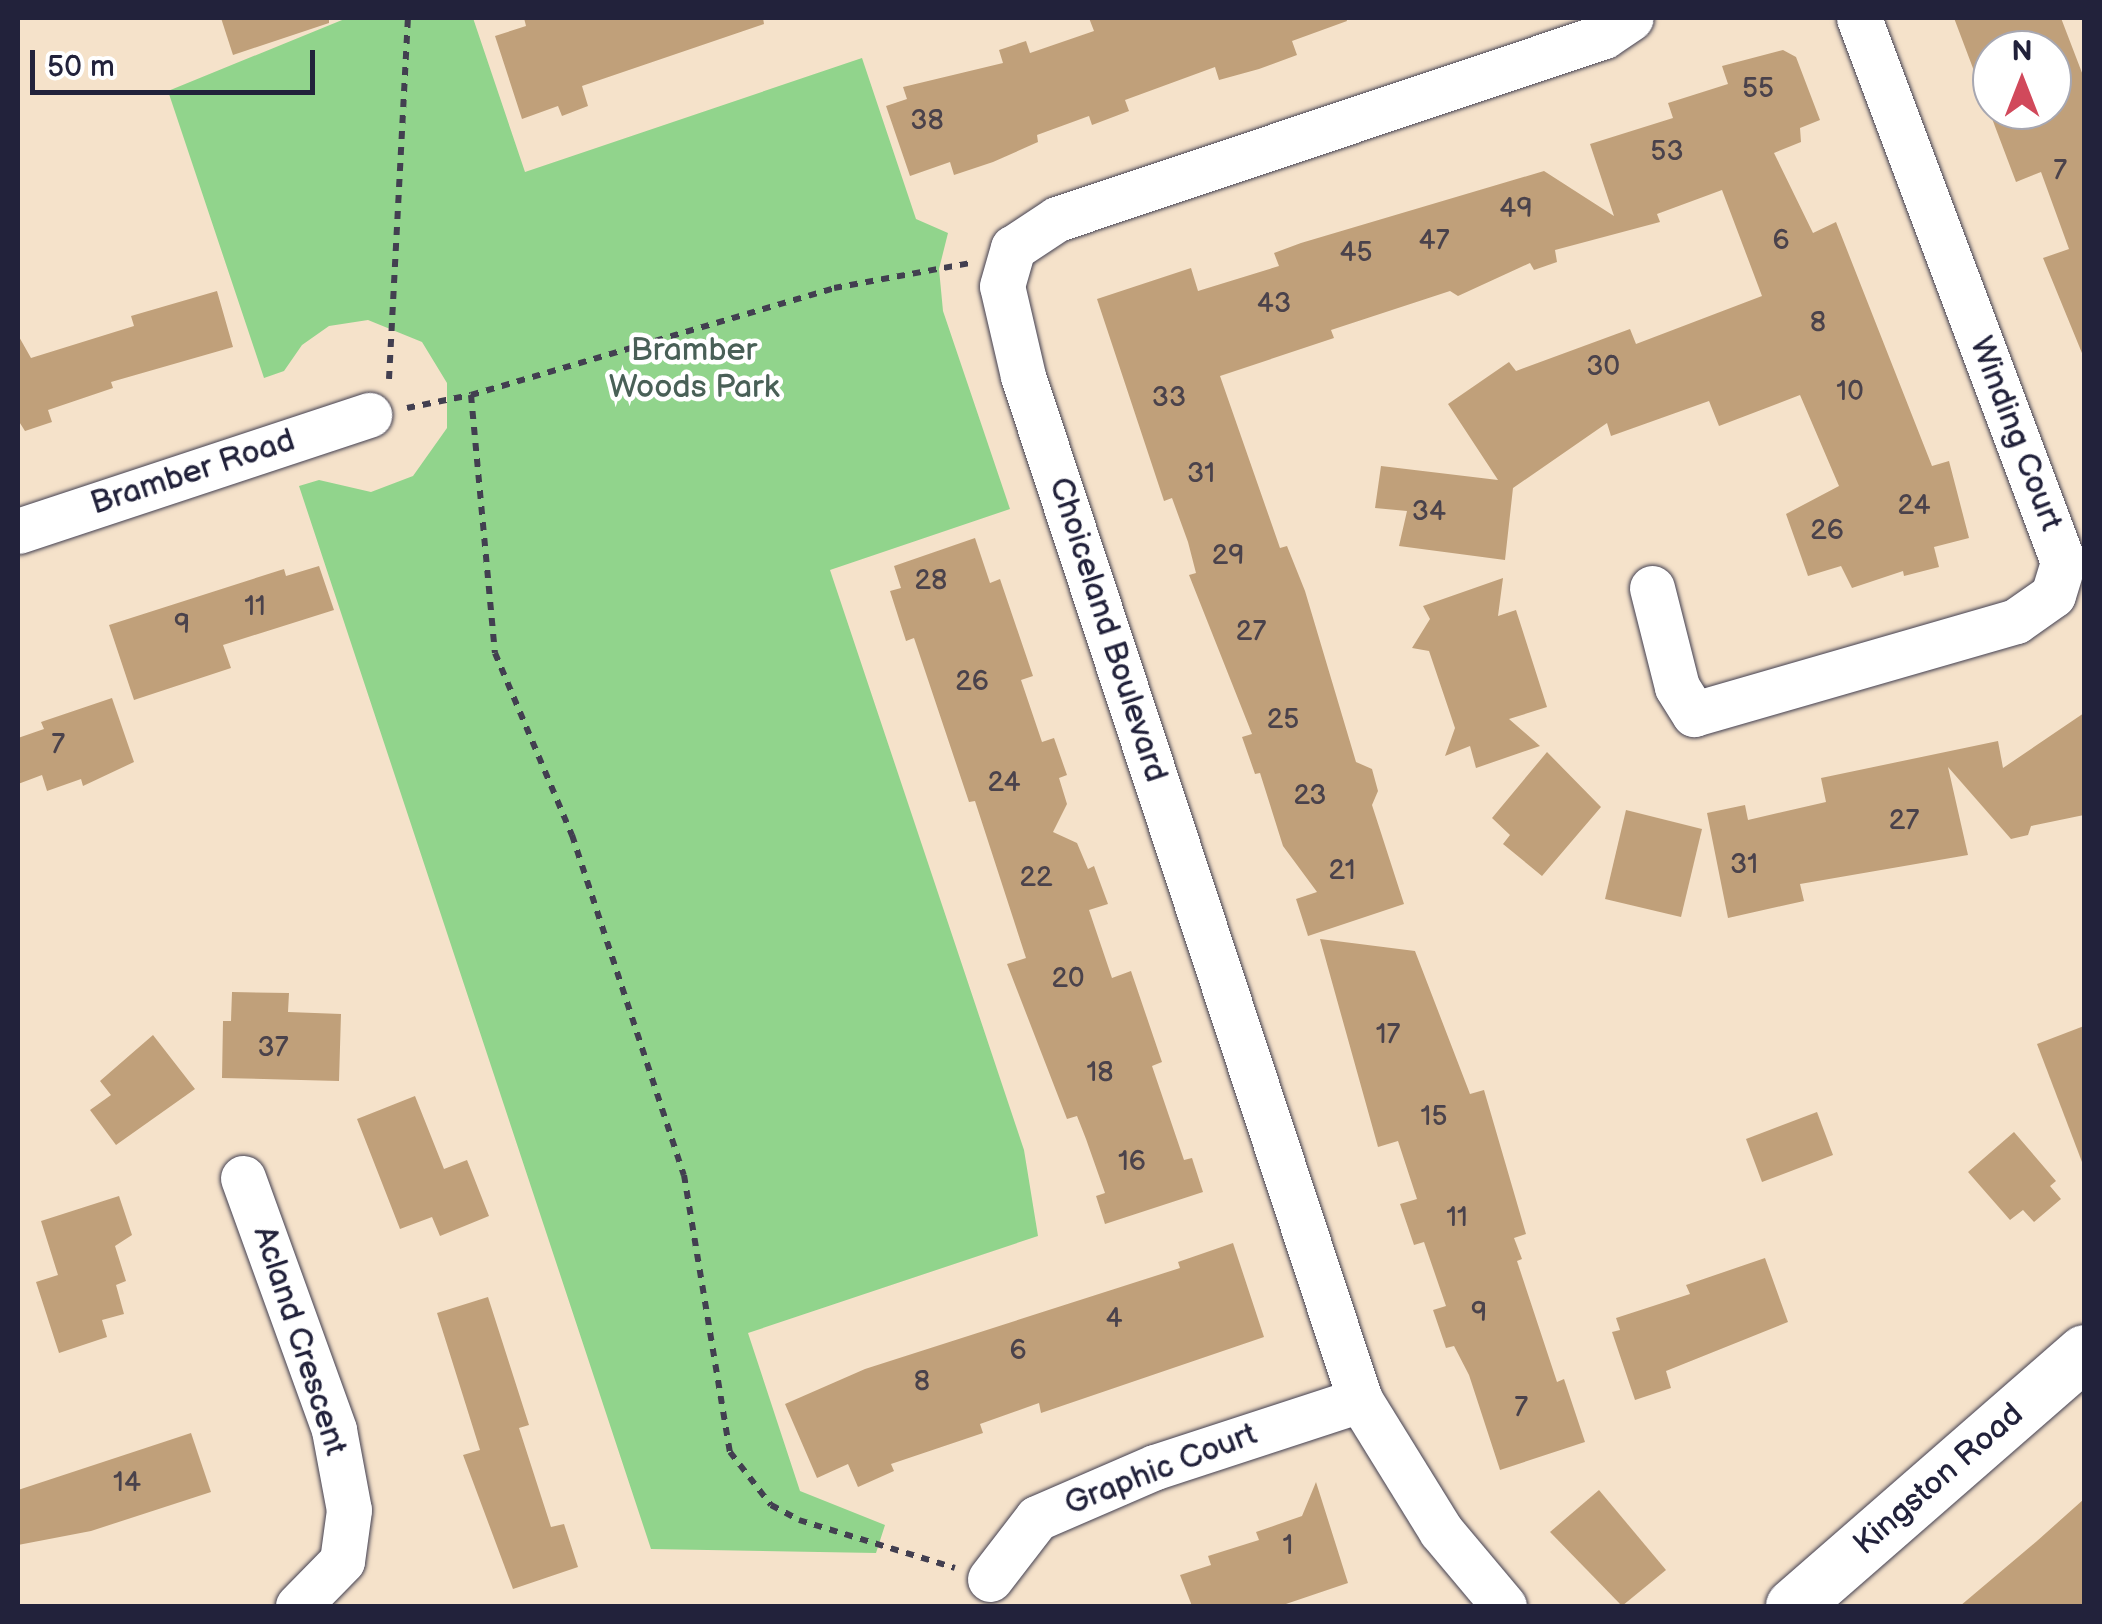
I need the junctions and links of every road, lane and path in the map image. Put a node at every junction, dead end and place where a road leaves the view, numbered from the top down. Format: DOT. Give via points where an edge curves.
graph roads {
  1 [pos="408,18"];
  2 [pos="1858,18"];
  3 [pos="1610,24"];
  4 [pos="1006,259"];
  5 [pos="471,395"];
  6 [pos="369,416"];
  7 [pos="18,531"];
  8 [pos="1652,588"];
  9 [pos="243,1178"];
  10 [pos="2084,1352"];
  11 [pos="1360,1400"];
  12 [pos="990,1579"];
  13 [pos="298,1606"];
  14 [pos="1504,1606"];
  15 [pos="1793,1606"];
  1 -- 6 [label="path" via="389,381"];
  2 -- 8 [label="street, Winding Court" via="2063,562 2053,594 2016,621 1694,714 1677,687"];
  3 -- 4 [label="street" via="1057,219 1022,240"];
  4 -- 5 [label="path" via="834,288"];
  4 -- 11 [label="street, Choiceland Boulevard" via="1002,286 1023,376"];
  5 -- 6 [label="path"];
  5 -- 12 [label="path" via="495,652 572,836 684,1175 730,1452 771,1505 799,1520"];
  6 -- 7 [label="street, Bramber Road"];
  9 -- 13 [label="street, Acland Crescent" via="334,1430 349,1510 342,1561"];
  10 -- 15 [label="street, Kingston Road"];
  11 -- 12 [label="street, Graphic Court" via="1154,1468 1037,1518"];
  11 -- 14 [label="street, Choiceland Boulevard" via="1441,1531"];
}
